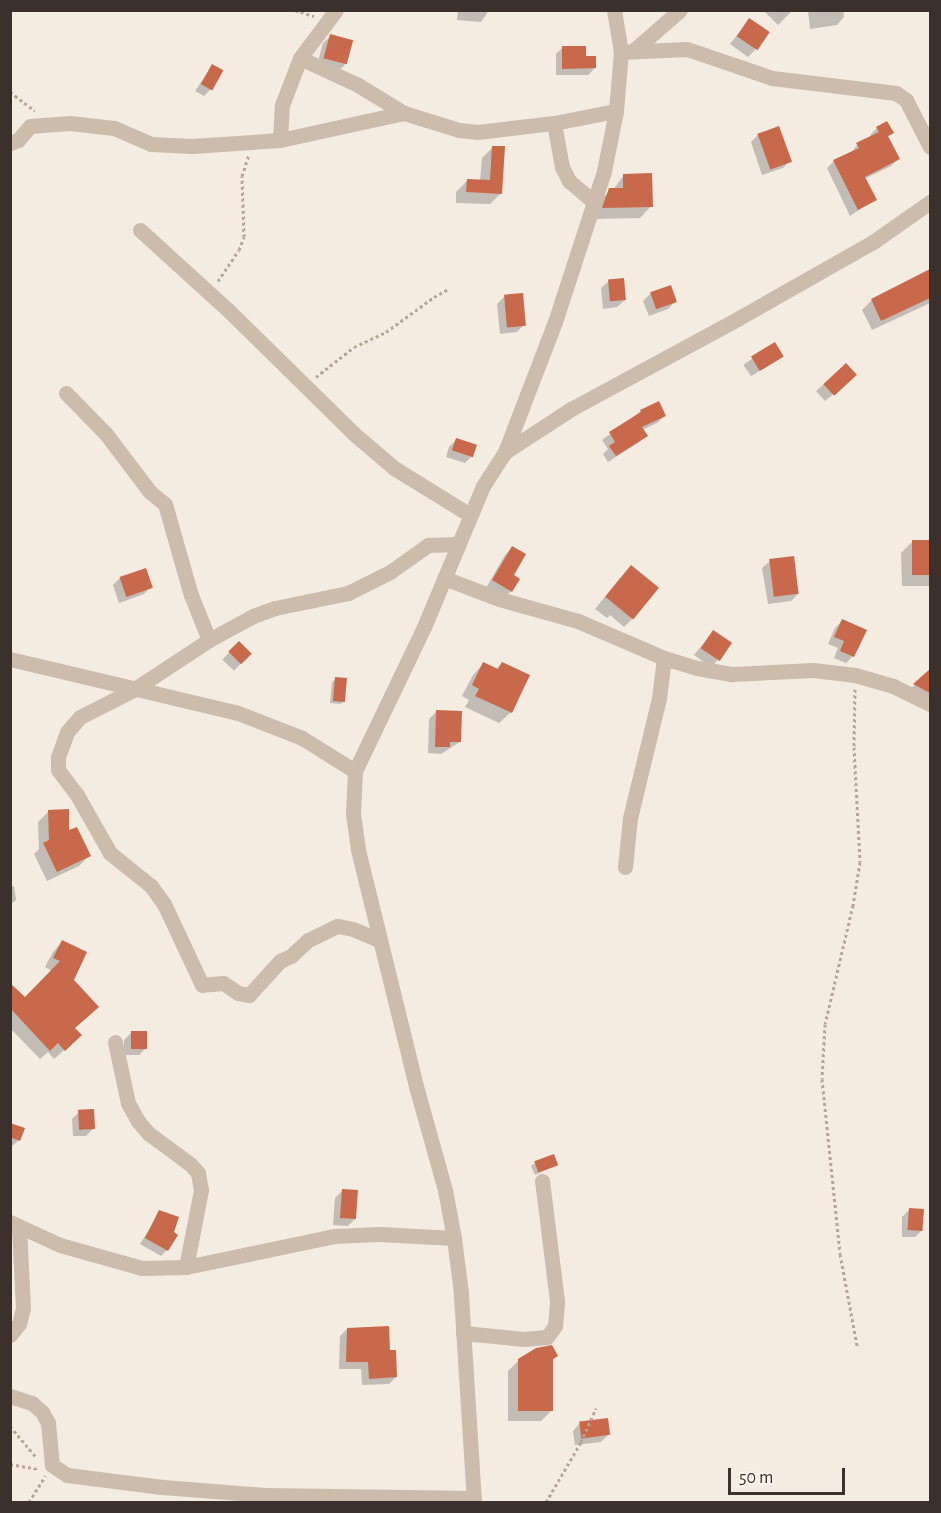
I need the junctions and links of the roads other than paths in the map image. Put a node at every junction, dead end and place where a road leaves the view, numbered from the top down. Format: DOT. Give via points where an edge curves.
graph roads {
  1 [pos="336,10"];
  2 [pos="614,10"];
  3 [pos="680,10"];
  4 [pos="627,51"];
  5 [pos="300,58"];
  6 [pos="616,111"];
  7 [pos="404,113"];
  8 [pos="554,123"];
  9 [pos="280,140"];
  10 [pos="10,143"];
  11 [pos="930,147"];
  12 [pos="594,202"];
  13 [pos="929,206"];
  14 [pos="140,230"];
  15 [pos="66,393"];
  16 [pos="505,452"];
  17 [pos="470,514"];
  18 [pos="457,544"];
  19 [pos="444,578"];
  20 [pos="209,640"];
  21 [pos="664,658"];
  22 [pos="10,659"];
  23 [pos="133,690"];
  24 [pos="930,704"];
  25 [pos="355,771"];
  26 [pos="625,867"];
  27 [pos="380,940"];
  28 [pos="115,1042"];
  29 [pos="542,1181"];
  30 [pos="15,1225"];
  31 [pos="454,1238"];
  32 [pos="186,1267"];
  33 [pos="463,1333"];
  34 [pos="10,1335"];
  35 [pos="10,1396"];
  36 [pos="474,1501"];
  1 -- 5 [label="street"];
  2 -- 4 [label="street"];
  3 -- 4 [label="street"];
  4 -- 6 [label="street"];
  4 -- 11 [label="street" via="687,49 772,78 896,93 906,100"];
  5 -- 7 [label="street" via="358,85"];
  5 -- 9 [label="street" via="282,105"];
  6 -- 8 [label="street"];
  6 -- 12 [label="street"];
  7 -- 8 [label="street" via="477,132"];
  7 -- 9 [label="street"];
  8 -- 12 [label="street" via="562,167 569,181"];
  9 -- 10 [label="street" via="166,146 151,144 114,128 70,123 30,126"];
  12 -- 16 [label="street" via="555,322"];
  13 -- 16 [label="street" via="801,283 571,408"];
  14 -- 17 [label="street" via="353,433 394,468"];
  15 -- 20 [label="street" via="106,434 150,492 165,504 191,596"];
  16 -- 17 [label="street"];
  17 -- 18 [label="street"];
  18 -- 19 [label="street"];
  18 -- 20 [label="street" via="428,545 358,589 275,608"];
  19 -- 21 [label="street" via="499,599 589,625"];
  19 -- 25 [label="street"];
  20 -- 23 [label="street"];
  21 -- 24 [label="street" via="732,674 813,670 855,675 892,686"];
  21 -- 26 [label="street" via="659,698 630,818"];
  22 -- 23 [label="street"];
  23 -- 25 [label="street" via="238,712 269,723"];
  23 -- 27 [label="street" via="80,717 61,744 58,770 110,852 151,886 164,904 199,982 208,986 224,983 242,995 249,994 280,961 331,928 343,926"];
  25 -- 27 [label="street" via="353,813 358,849"];
  27 -- 31 [label="street"];
  28 -- 32 [label="street" via="128,1103 138,1121 198,1173 201,1190"];
  29 -- 33 [label="street" via="557,1301 555,1326 547,1337 524,1339"];
  30 -- 32 [label="street" via="60,1245 142,1268"];
  30 -- 34 [label="street" via="23,1308 20,1324"];
  31 -- 32 [label="street" via="334,1236"];
  31 -- 33 [label="street"];
  33 -- 36 [label="street"];
  35 -- 36 [label="street" via="32,1403 42,1412 48,1423 51,1462 67,1475 265,1495"];
}
